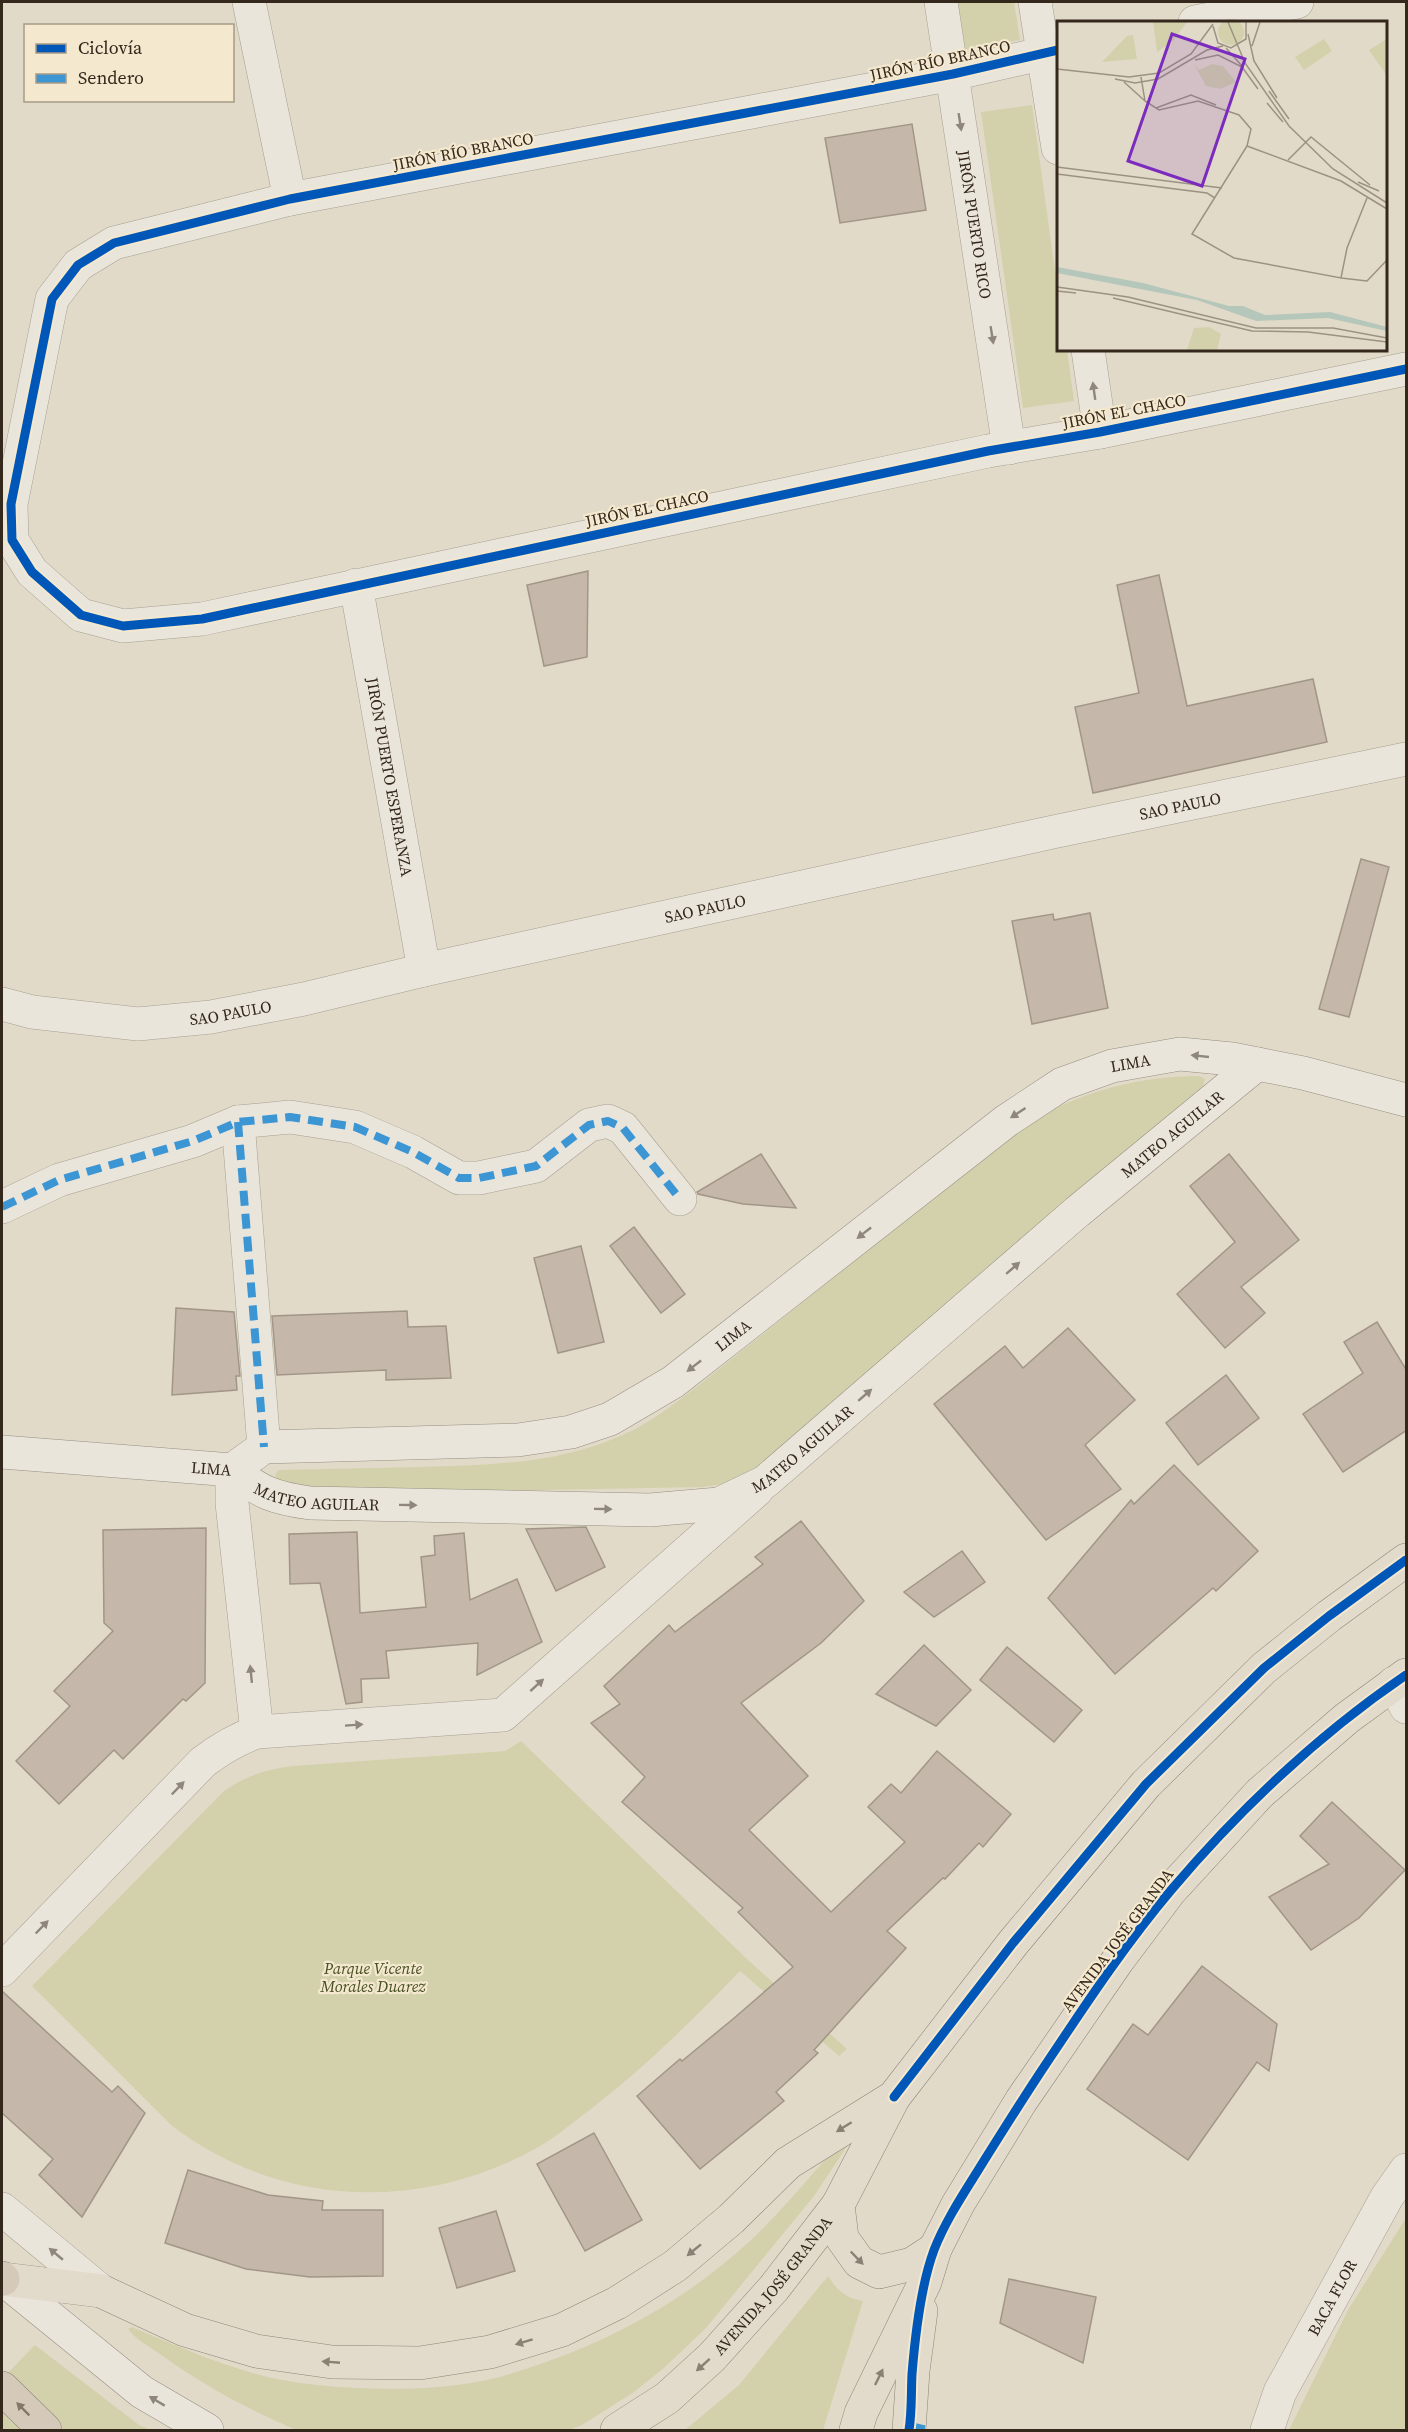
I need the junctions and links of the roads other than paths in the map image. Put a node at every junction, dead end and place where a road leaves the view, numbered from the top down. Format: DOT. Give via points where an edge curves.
graph roads {
  1 [pos="249,2"];
  2 [pos="941,2"];
  3 [pos="1035,2"];
  4 [pos="1297,2"];
  5 [pos="1200,21"];
  6 [pos="1052,52"];
  7 [pos="953,74"];
  8 [pos="1057,121"];
  9 [pos="290,199"];
  10 [pos="1088,351"];
  11 [pos="1407,369"];
  12 [pos="1100,432"];
  13 [pos="1009,448"];
  14 [pos="20,454"];
  15 [pos="357,585"];
  16 [pos="1407,759"];
  17 [pos="424,970"];
  18 [pos="2,1004"];
  19 [pos="1257,1064"];
  20 [pos="1407,1100"];
  21 [pos="238,1122"];
  22 [pos="680,1199"];
  23 [pos="2,1207"];
  24 [pos="264,1447"];
  25 [pos="2,1452"];
  26 [pos="232,1470"];
  27 [pos="765,1482"];
  28 [pos="1407,1560"];
  29 [pos="1402,1688"];
  30 [pos="257,1732"];
  31 [pos="2,1970"];
  32 [pos="894,2097"];
  33 [pos="1407,2170"];
  34 [pos="838,2205"];
  35 [pos="2,2209"];
  36 [pos="935,2249"];
  37 [pos="2,2279"];
  38 [pos="925,2282"];
  39 [pos="101,2291"];
  40 [pos="2,2388"];
  41 [pos="915,2429"];
  42 [pos="45,2430"];
  43 [pos="207,2430"];
  44 [pos="616,2430"];
  45 [pos="856,2430"];
  46 [pos="1267,2430"];
  1 -- 9 [label="street"];
  2 -- 7 [label="street, JIRÓN PUERTO RICO"];
  3 -- 6 [label="street"];
  4 -- 5 [label="street"];
  6 -- 7 [label="street, JIRÓN RÍO BRANCO"];
  6 -- 8 [label="street"];
  7 -- 9 [label="street, JIRÓN RÍO BRANCO"];
  7 -- 13 [label="street, JIRÓN PUERTO RICO, one-way"];
  9 -- 14 [label="street, JIRÓN RÍO BRANCO" via="114,243 78,266 52,299"];
  12 -- 10 [label="street, one-way"];
  11 -- 12 [label="street, JIRÓN EL CHACO"];
  12 -- 13 [label="street, JIRÓN EL CHACO"];
  13 -- 15 [label="street, JIRÓN EL CHACO"];
  14 -- 15 [label="street, JIRÓN EL CHACO" via="10,504 12,540 32,572 74,612 88,618 123,626 202,619"];
  15 -- 17 [label="street, JIRÓN PUERTO ESPERANZA"];
  16 -- 17 [label="street, SAO PAULO" via="1041,834"];
  17 -- 18 [label="street, SAO PAULO" via="211,1017 138,1024"];
  19 -- 20 [label="street, LIMA"];
  19 -- 24 [label="street, LIMA, one-way" via="1180,1054 1112,1066 1062,1084 1006,1121 673,1382 610,1419 571,1432 518,1440"];
  27 -- 19 [label="street, MATEO AGUILAR, one-way" via="1077,1212"];
  21 -- 22 [label="street" via="291,1117 355,1127 413,1152 459,1178 478,1178 536,1166 589,1125 608,1121 623,1128"];
  21 -- 23 [label="street" via="193,1141 59,1180"];
  21 -- 24 [label="street"];
  24 -- 26 [label="street, LIMA"];
  25 -- 26 [label="street, LIMA"];
  26 -- 27 [label="street, MATEO AGUILAR, one-way" via="255,1488 280,1499 310,1503 650,1510 719,1504"];
  30 -- 26 [label="street, one-way" via="232,1503"];
  30 -- 27 [label="street, one-way" via="503,1715"];
  28 -- 32 [label="main road, AVENIDA JOSÉ GRANDA" via="1264,1668 1146,1784 1013,1944"];
  29 -- 36 [label="main road, AVENIDA JOSÉ GRANDA" via="1347,1718 1260,1793 1170,1891 1021,2101"];
  31 -- 30 [label="street, one-way" via="203,1762 234,1741"];
  32 -- 34 [label="main road, AVENIDA JOSÉ GRANDA"];
  32 -- 39 [label="main road, one-way" via="788,2163 732,2219 675,2266 617,2303 562,2330 490,2352 420,2363 332,2362 256,2351 185,2330"];
  33 -- 46 [label="street, BACA FLOR" via="1387,2197 1280,2392"];
  34 -- 36 [label="main road, one-way" via="842,2238 859,2262 879,2272 912,2264"];
  34 -- 44 [label="main road, AVENIDA JOSÉ GRANDA, one-way" via="774,2288 712,2357 667,2398"];
  39 -- 35 [label="street, one-way"];
  36 -- 38 [label="main road, AVENIDA JOSÉ GRANDA"];
  37 -- 39 [label="main road"];
  43 -- 37 [label="street, one-way" via="142,2392"];
  38 -- 41 [label="main road" via="913,2371"];
  45 -- 38 [label="main road, AVENIDA JOSÉ GRANDA, one-way"];
  42 -- 40 [label="highway, one-way"];
}
